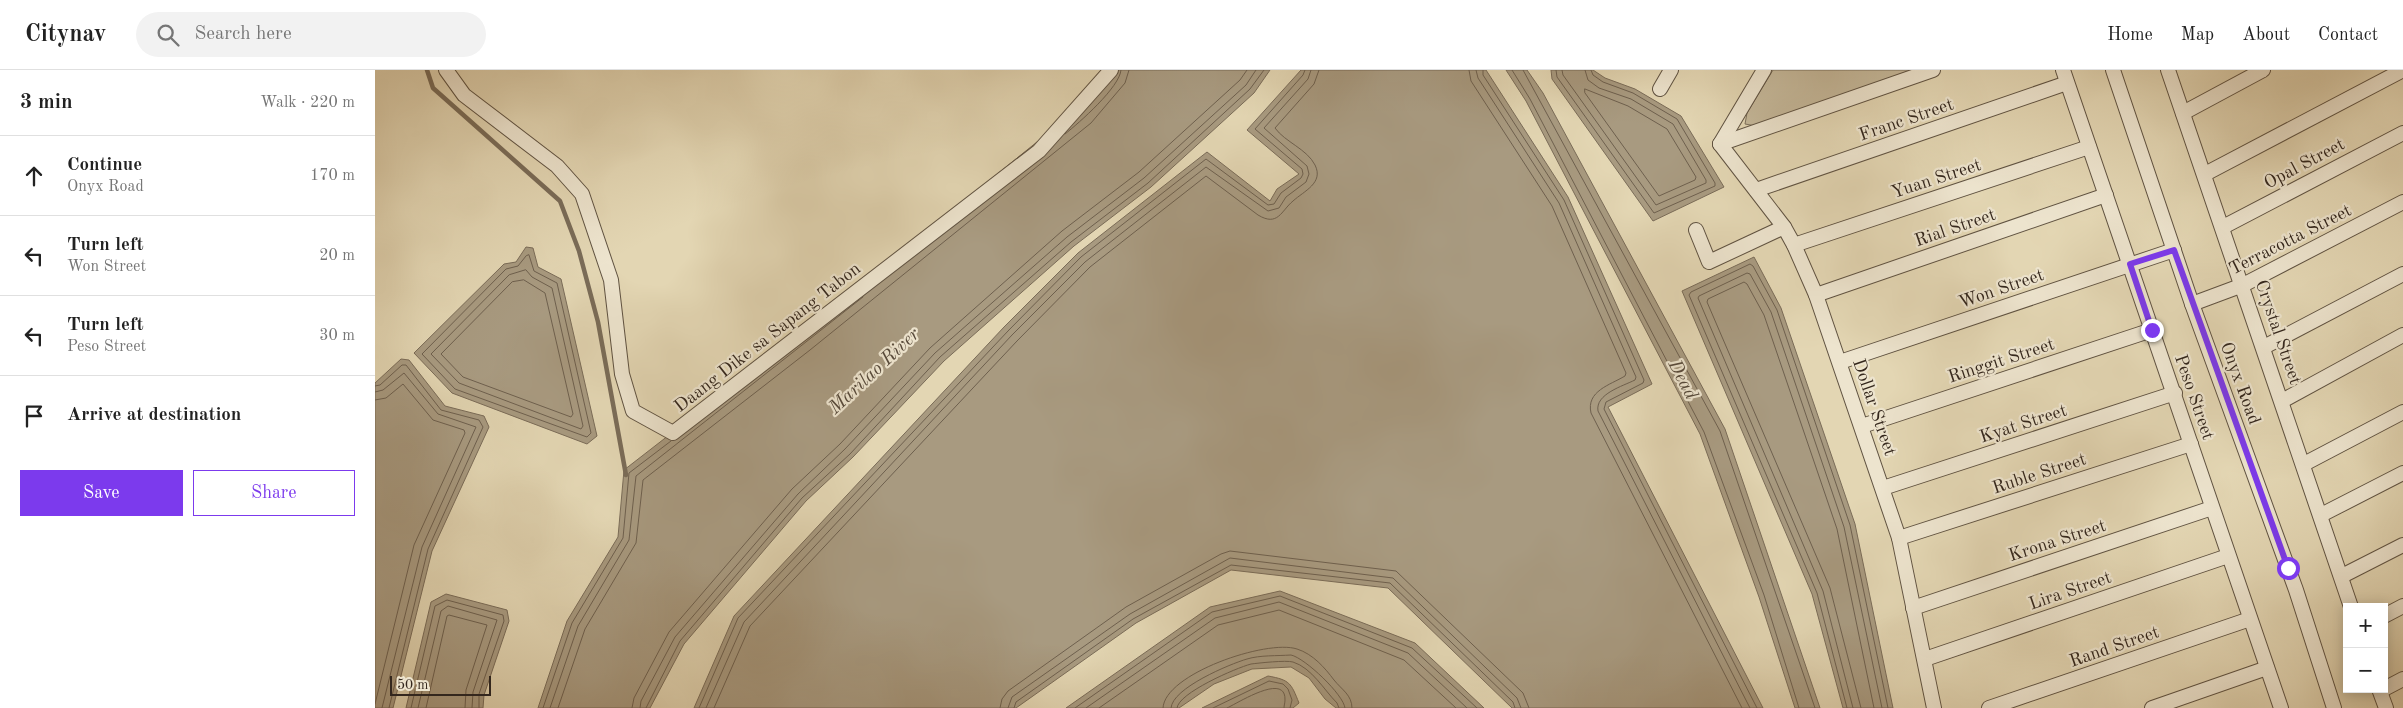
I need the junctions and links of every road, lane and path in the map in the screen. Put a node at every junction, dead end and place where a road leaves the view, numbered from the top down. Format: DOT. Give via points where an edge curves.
graph roads {
  1 [pos="446,70"];
  2 [pos="1111,70"];
  3 [pos="1671,70"];
  4 [pos="1764,70"];
  5 [pos="1933,70"];
  6 [pos="2113,70"];
  7 [pos="2168,70"];
  8 [pos="2263,70"];
  9 [pos="2403,70"];
  10 [pos="2065,77"];
  11 [pos="1660,89"];
  12 [pos="2183,113"];
  13 [pos="2403,133"];
  14 [pos="1720,144"];
  15 [pos="2089,147"];
  16 [pos="2205,174"];
  17 [pos="1756,190"];
  18 [pos="2106,195"];
  19 [pos="2403,202"];
  20 [pos="1784,227"];
  21 [pos="2223,227"];
  22 [pos="1695,230"];
  23 [pos="1794,245"];
  24 [pos="2174,250"];
  25 [pos="2130,264"];
  26 [pos="2403,274"];
  27 [pos="2243,285"];
  28 [pos="1816,295"];
  29 [pos="2192,304"];
  30 [pos="2152,330"];
  31 [pos="2403,335"];
  32 [pos="2264,347"];
  33 [pos="1840,362"];
  34 [pos="2175,393"];
  35 [pos="2282,401"];
  36 [pos="2403,412"];
  37 [pos="1862,426"];
  38 [pos="2191,444"];
  39 [pos="2303,464"];
  40 [pos="2403,473"];
  41 [pos="1883,488"];
  42 [pos="2212,508"];
  43 [pos="2321,514"];
  44 [pos="1899,538"];
  45 [pos="2403,545"];
  46 [pos="2228,556"];
  47 [pos="2342,576"];
  48 [pos="2350,603"];
  49 [pos="2403,606"];
  50 [pos="1913,608"];
  51 [pos="2388,614"];
  52 [pos="2250,618"];
  53 [pos="1925,659"];
  54 [pos="2267,668"];
  55 [pos="2403,679"];
  56 [pos="2388,687"];
  57 [pos="2382,693"];
  58 [pos="1934,708"];
  59 [pos="1989,708"];
  60 [pos="2152,708"];
  61 [pos="2281,708"];
  62 [pos="2334,708"];
  63 [pos="2385,708"];
  1 -- 2 [label="street, Daang Dike sa Sapang Tabon" via="464,95 557,166 582,194 611,280 622,374 633,411 673,433 1039,151"];
  3 -- 11 [label="street"];
  4 -- 14 [label="street"];
  5 -- 14 [label="street"];
  6 -- 24 [label="street, Onyx Road"];
  7 -- 12 [label="street, Crystal Street"];
  8 -- 12 [label="street"];
  9 -- 16 [label="street"];
  10 -- 15 [label="street, Peso Street"];
  10 -- 17 [label="street, Franc Street"];
  12 -- 16 [label="street, Crystal Street"];
  13 -- 21 [label="street, Opal Street"];
  14 -- 17 [label="street, Dollar Street"];
  15 -- 18 [label="street, Peso Street"];
  15 -- 23 [label="street, Yuan Street"];
  16 -- 21 [label="street, Crystal Street"];
  17 -- 20 [label="street, Dollar Street"];
  18 -- 25 [label="street, Peso Street"];
  18 -- 28 [label="street, Rial Street"];
  19 -- 27 [label="street, Terracotta Street"];
  20 -- 22 [label="street" via="1709,262"];
  20 -- 23 [label="street, Dollar Street"];
  21 -- 27 [label="street, Crystal Street"];
  23 -- 28 [label="street, Dollar Street"];
  24 -- 25 [label="street, Won Street"];
  24 -- 29 [label="street, Onyx Road"];
  25 -- 30 [label="street, Peso Street"];
  25 -- 33 [label="street, Won Street"];
  26 -- 32 [label="street"];
  27 -- 29 [label="street, Terracotta Street"];
  27 -- 32 [label="street, Crystal Street"];
  28 -- 33 [label="street, Dollar Street"];
  29 -- 62 [label="street, Onyx Road" via="2296,590"];
  30 -- 34 [label="street, Peso Street"];
  30 -- 37 [label="street, Ringgit Street"];
  31 -- 35 [label="street"];
  32 -- 35 [label="street, Crystal Street"];
  33 -- 37 [label="street, Dollar Street"];
  34 -- 38 [label="street, Peso Street"];
  34 -- 41 [label="street, Kyat Street"];
  35 -- 39 [label="street, Crystal Street"];
  36 -- 39 [label="street"];
  37 -- 41 [label="street, Dollar Street"];
  38 -- 42 [label="street, Peso Street"];
  38 -- 44 [label="street, Ruble Street"];
  39 -- 43 [label="street, Crystal Street"];
  40 -- 43 [label="street"];
  41 -- 44 [label="street, Dollar Street"];
  42 -- 46 [label="street, Peso Street"];
  42 -- 50 [label="street, Krona Street"];
  43 -- 47 [label="street, Crystal Street"];
  44 -- 50 [label="street, Dollar Street"];
  45 -- 47 [label="street"];
  46 -- 52 [label="street, Peso Street"];
  46 -- 53 [label="street, Lira Street"];
  47 -- 48 [label="street, Crystal Street"];
  49 -- 51 [label="street"];
  50 -- 53 [label="street, Dollar Street"];
  52 -- 54 [label="street, Peso Street"];
  52 -- 59 [label="street, Rand Street"];
  53 -- 58 [label="street, Dollar Street"];
  54 -- 60 [label="street"];
  54 -- 61 [label="street, Peso Street"];
  55 -- 56 [label="street"];
  57 -- 63 [label="street"];
}
